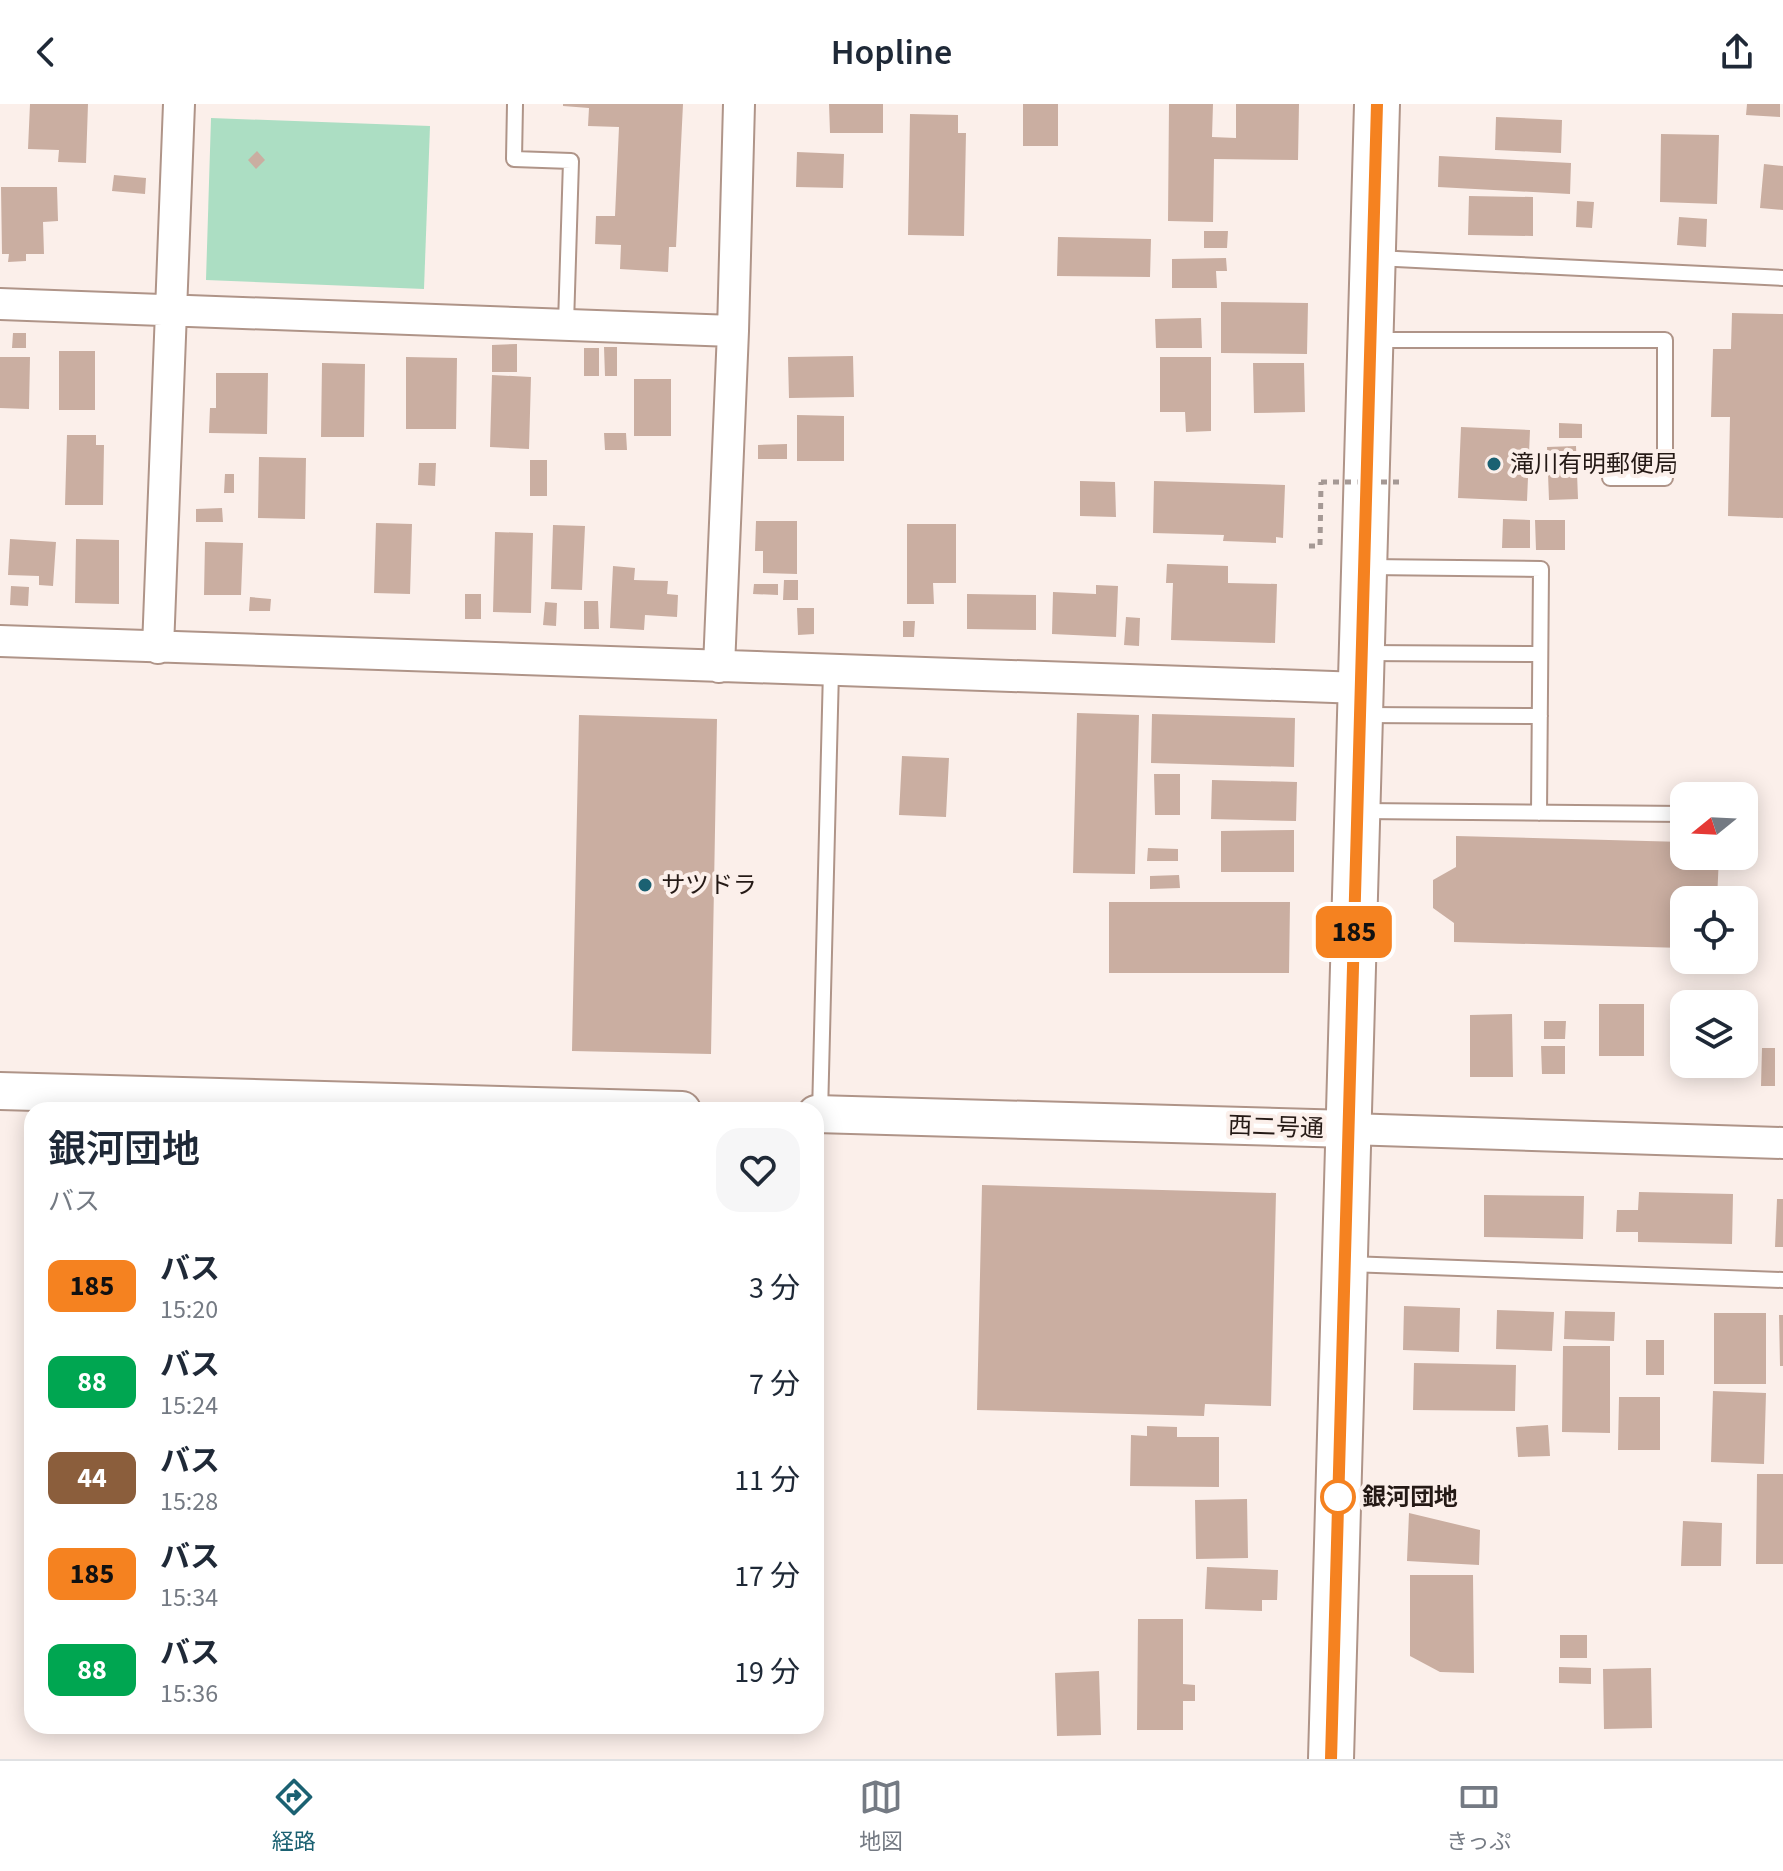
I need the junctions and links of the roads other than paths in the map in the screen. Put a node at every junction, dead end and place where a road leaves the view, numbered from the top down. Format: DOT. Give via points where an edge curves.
graph roads {
  1 [pos="179,104"];
  2 [pos="515,104"];
  3 [pos="739,104"];
  4 [pos="1377,104"];
  5 [pos="1372,258"];
  6 [pos="1783,278"];
  7 [pos="0,304"];
  8 [pos="172,311"];
  9 [pos="566,324"];
  10 [pos="733,331"];
  11 [pos="1371,340"];
  12 [pos="1610,478"];
  13 [pos="1364,567"];
  14 [pos="0,641"];
  15 [pos="158,648"];
  16 [pos="1540,654"];
  17 [pos="719,667"];
  18 [pos="831,670"];
  19 [pos="1361,685"];
  20 [pos="1540,716"];
  21 [pos="1357,811"];
  22 [pos="1539,813"];
  23 [pos="1670,814"];
  24 [pos="0,1091"];
  25 [pos="395,1102"];
  26 [pos="818,1102"];
  27 [pos="824,1114"];
  28 [pos="1349,1129"];
  29 [pos="1783,1143"];
  30 [pos="1345,1264"];
  31 [pos="1783,1280"];
  32 [pos="1331,1759"];
  1 -- 8 [label="street"];
  2 -- 9 [label="lane" via="514,159 571,161"];
  3 -- 10 [label="street"];
  4 -- 5 [label="highway"];
  5 -- 6 [label="lane"];
  5 -- 11 [label="highway"];
  7 -- 8 [label="street"];
  8 -- 9 [label="street"];
  8 -- 15 [label="street"];
  9 -- 10 [label="street"];
  10 -- 17 [label="street"];
  11 -- 12 [label="lane" via="1665,340 1665,478"];
  11 -- 13 [label="highway"];
  13 -- 16 [label="lane" via="1541,569"];
  13 -- 19 [label="highway"];
  14 -- 15 [label="street"];
  15 -- 17 [label="street"];
  16 -- 19 [label="lane"];
  16 -- 20 [label="lane"];
  17 -- 18 [label="street"];
  18 -- 19 [label="street"];
  18 -- 26 [label="lane"];
  19 -- 20 [label="lane"];
  19 -- 21 [label="highway"];
  20 -- 22 [label="lane"];
  21 -- 22 [label="lane"];
  21 -- 28 [label="highway"];
  22 -- 23 [label="lane"];
  24 -- 25 [label="street"];
  27 -- 28 [label="street, 西二号通"];
  28 -- 29 [label="street, 西二号通"];
  28 -- 30 [label="highway"];
  30 -- 31 [label="lane"];
  30 -- 32 [label="highway"];
}
